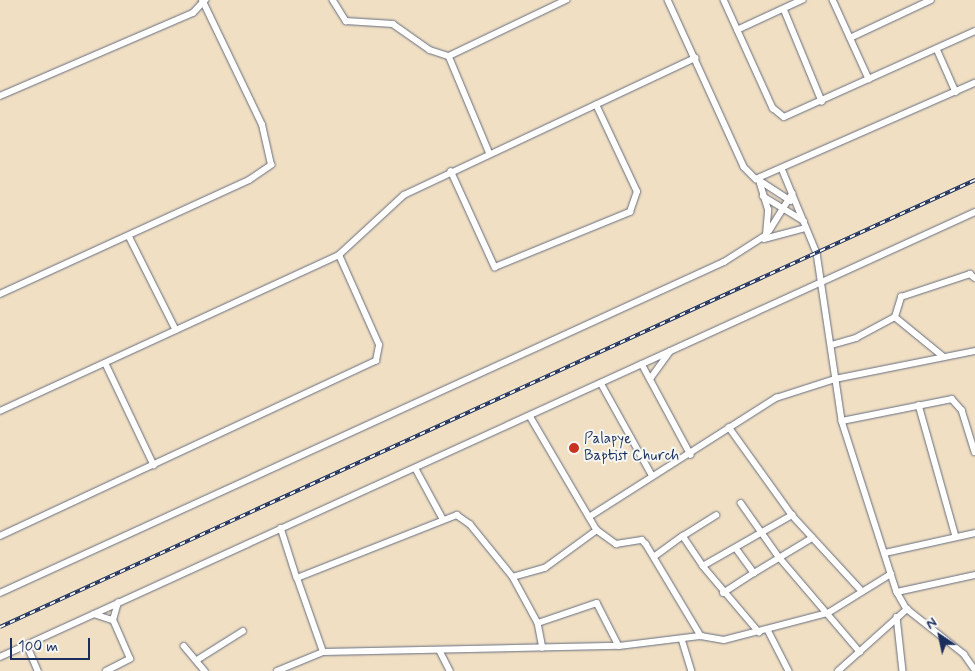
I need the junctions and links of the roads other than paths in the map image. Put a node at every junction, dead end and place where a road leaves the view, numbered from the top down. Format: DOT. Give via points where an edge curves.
graph roads {
  1 [pos="203,0"];
  2 [pos="333,0"];
  3 [pos="566,0"];
  4 [pos="668,0"];
  5 [pos="724,0"];
  6 [pos="802,0"];
  7 [pos="833,0"];
  8 [pos="928,1"];
  9 [pos="784,8"];
  10 [pos="737,30"];
  11 [pos="975,31"];
  12 [pos="850,38"];
  13 [pos="937,49"];
  14 [pos="449,56"];
  15 [pos="695,58"];
  16 [pos="869,79"];
  17 [pos="975,84"];
  18 [pos="956,92"];
  19 [pos="0,96"];
  20 [pos="822,101"];
  21 [pos="596,105"];
  22 [pos="490,154"];
  23 [pos="451,171"];
  24 [pos="783,171"];
  25 [pos="759,180"];
  26 [pos="763,196"];
  27 [pos="791,197"];
  28 [pos="785,210"];
  29 [pos="975,212"];
  30 [pos="805,225"];
  31 [pos="129,236"];
  32 [pos="764,238"];
  33 [pos="339,255"];
  34 [pos="975,278"];
  35 [pos="823,279"];
  36 [pos="0,294"];
  37 [pos="895,317"];
  38 [pos="176,330"];
  39 [pos="832,345"];
  40 [pos="670,351"];
  41 [pos="975,351"];
  42 [pos="944,357"];
  43 [pos="106,364"];
  44 [pos="642,364"];
  45 [pos="835,379"];
  46 [pos="650,380"];
  47 [pos="600,383"];
  48 [pos="919,405"];
  49 [pos="0,411"];
  50 [pos="530,416"];
  51 [pos="842,420"];
  52 [pos="729,427"];
  53 [pos="975,452"];
  54 [pos="691,455"];
  55 [pos="154,465"];
  56 [pos="416,469"];
  57 [pos="652,475"];
  58 [pos="741,503"];
  59 [pos="792,515"];
  60 [pos="716,516"];
  61 [pos="589,517"];
  62 [pos="443,519"];
  63 [pos="281,528"];
  64 [pos="597,530"];
  65 [pos="760,532"];
  66 [pos="975,533"];
  67 [pos="0,536"];
  68 [pos="683,536"];
  69 [pos="956,537"];
  70 [pos="812,538"];
  71 [pos="736,548"];
  72 [pos="885,554"];
  73 [pos="655,556"];
  74 [pos="779,557"];
  75 [pos="703,566"];
  76 [pos="754,573"];
  77 [pos="891,574"];
  78 [pos="975,574"];
  79 [pos="513,577"];
  80 [pos="297,578"];
  81 [pos="861,590"];
  82 [pos="897,592"];
  83 [pos="0,593"];
  84 [pos="723,593"];
  85 [pos="118,603"];
  86 [pos="907,609"];
  87 [pos="828,613"];
  88 [pos="93,614"];
  89 [pos="897,617"];
  90 [pos="113,620"];
  91 [pos="538,623"];
  92 [pos="768,630"];
  93 [pos="243,631"];
  94 [pos="759,632"];
  95 [pos="701,636"];
  96 [pos="682,640"];
  97 [pos="184,646"];
  98 [pos="619,646"];
  99 [pos="28,647"];
  100 [pos="542,648"];
  101 [pos="440,651"];
  102 [pos="323,652"];
  103 [pos="860,652"];
  104 [pos="0,657"];
  105 [pos="197,660"];
  106 [pos="974,667"];
  107 [pos="38,671"];
  108 [pos="106,671"];
  109 [pos="204,671"];
  110 [pos="277,671"];
  111 [pos="450,671"];
  112 [pos="692,671"];
  113 [pos="789,671"];
  114 [pos="838,671"];
  115 [pos="903,671"];
  1 -- 19 [label="street" via="193,13"];
  1 -- 31 [label="street" via="262,125 271,165 249,180"];
  2 -- 14 [label="street" via="346,21 393,24 430,50"];
  3 -- 14 [label="street"];
  4 -- 15 [label="street"];
  5 -- 10 [label="street"];
  6 -- 9 [label="street"];
  7 -- 12 [label="street"];
  8 -- 12 [label="street"];
  9 -- 10 [label="street"];
  9 -- 20 [label="street"];
  10 -- 20 [label="street" via="776,113 790,116"];
  11 -- 13 [label="street"];
  12 -- 16 [label="street"];
  13 -- 16 [label="street"];
  13 -- 18 [label="street"];
  14 -- 22 [label="street"];
  15 -- 21 [label="street"];
  15 -- 25 [label="street" via="747,173"];
  16 -- 20 [label="street"];
  17 -- 18 [label="street"];
  18 -- 24 [label="street"];
  21 -- 22 [label="street"];
  21 -- 23 [label="street" via="636,192 630,212 495,267"];
  22 -- 23 [label="street"];
  23 -- 33 [label="street" via="398,198"];
  24 -- 25 [label="street"];
  24 -- 27 [label="street"];
  25 -- 26 [label="street"];
  25 -- 27 [label="street"];
  26 -- 28 [label="street"];
  26 -- 32 [label="street" via="768,210"];
  27 -- 28 [label="street"];
  27 -- 30 [label="street"];
  28 -- 30 [label="street"];
  28 -- 32 [label="street"];
  29 -- 35 [label="street"];
  30 -- 32 [label="street"];
  30 -- 35 [label="street"];
  31 -- 36 [label="street"];
  31 -- 38 [label="street"];
  32 -- 83 [label="street" via="546,345"];
  33 -- 38 [label="street"];
  33 -- 55 [label="street" via="379,345 376,361"];
  34 -- 37 [label="street" via="970,274 901,297"];
  35 -- 39 [label="street"];
  35 -- 40 [label="street"];
  37 -- 39 [label="street" via="856,338"];
  37 -- 42 [label="street"];
  38 -- 43 [label="street"];
  39 -- 45 [label="street"];
  40 -- 44 [label="street"];
  40 -- 46 [label="street"];
  41 -- 42 [label="street"];
  42 -- 45 [label="street"];
  43 -- 49 [label="street"];
  43 -- 55 [label="street"];
  44 -- 46 [label="street"];
  44 -- 47 [label="street"];
  45 -- 51 [label="street"];
  45 -- 52 [label="street" via="776,398"];
  46 -- 54 [label="street"];
  47 -- 50 [label="street"];
  47 -- 57 [label="street"];
  48 -- 51 [label="street"];
  48 -- 53 [label="street" via="943,400 958,403"];
  48 -- 69 [label="street"];
  50 -- 56 [label="street"];
  50 -- 61 [label="street"];
  51 -- 72 [label="street"];
  52 -- 54 [label="street"];
  52 -- 59 [label="street"];
  54 -- 57 [label="street"];
  55 -- 67 [label="street"];
  56 -- 62 [label="street"];
  56 -- 63 [label="street"];
  57 -- 61 [label="street"];
  58 -- 65 [label="street"];
  59 -- 65 [label="street"];
  59 -- 70 [label="street"];
  60 -- 68 [label="street"];
  61 -- 64 [label="street"];
  62 -- 79 [label="street" via="462,516"];
  62 -- 80 [label="street"];
  63 -- 80 [label="street"];
  63 -- 85 [label="street"];
  64 -- 73 [label="street" via="616,544 642,540"];
  64 -- 79 [label="street" via="545,568"];
  65 -- 71 [label="street"];
  65 -- 74 [label="street"];
  66 -- 69 [label="street"];
  68 -- 73 [label="street"];
  68 -- 75 [label="street"];
  69 -- 72 [label="street"];
  70 -- 74 [label="street"];
  70 -- 81 [label="street"];
  71 -- 75 [label="street"];
  71 -- 76 [label="street"];
  72 -- 77 [label="street"];
  73 -- 95 [label="street"];
  74 -- 76 [label="street"];
  74 -- 87 [label="street"];
  75 -- 84 [label="street"];
  76 -- 84 [label="street"];
  77 -- 81 [label="street"];
  77 -- 82 [label="street"];
  78 -- 82 [label="street"];
  79 -- 91 [label="street"];
  80 -- 102 [label="street"];
  81 -- 87 [label="street"];
  82 -- 86 [label="street"];
  84 -- 94 [label="street"];
  85 -- 88 [label="street"];
  85 -- 90 [label="street"];
  86 -- 89 [label="street"];
  86 -- 106 [label="street"];
  87 -- 92 [label="street"];
  87 -- 103 [label="street"];
  88 -- 90 [label="street"];
  88 -- 99 [label="street"];
  89 -- 103 [label="street"];
  89 -- 115 [label="street"];
  90 -- 108 [label="street" via="130,659"];
  91 -- 98 [label="street" via="597,603"];
  91 -- 100 [label="street"];
  92 -- 94 [label="street"];
  92 -- 113 [label="street"];
  93 -- 105 [label="street"];
  94 -- 95 [label="street" via="724,640"];
  95 -- 96 [label="street"];
  96 -- 98 [label="street"];
  96 -- 112 [label="street"];
  97 -- 105 [label="street"];
  98 -- 100 [label="street"];
  99 -- 104 [label="street"];
  99 -- 107 [label="street"];
  100 -- 101 [label="street"];
  101 -- 102 [label="street"];
  101 -- 111 [label="street"];
  102 -- 110 [label="street"];
  103 -- 114 [label="street"];
  105 -- 109 [label="street"];
}
